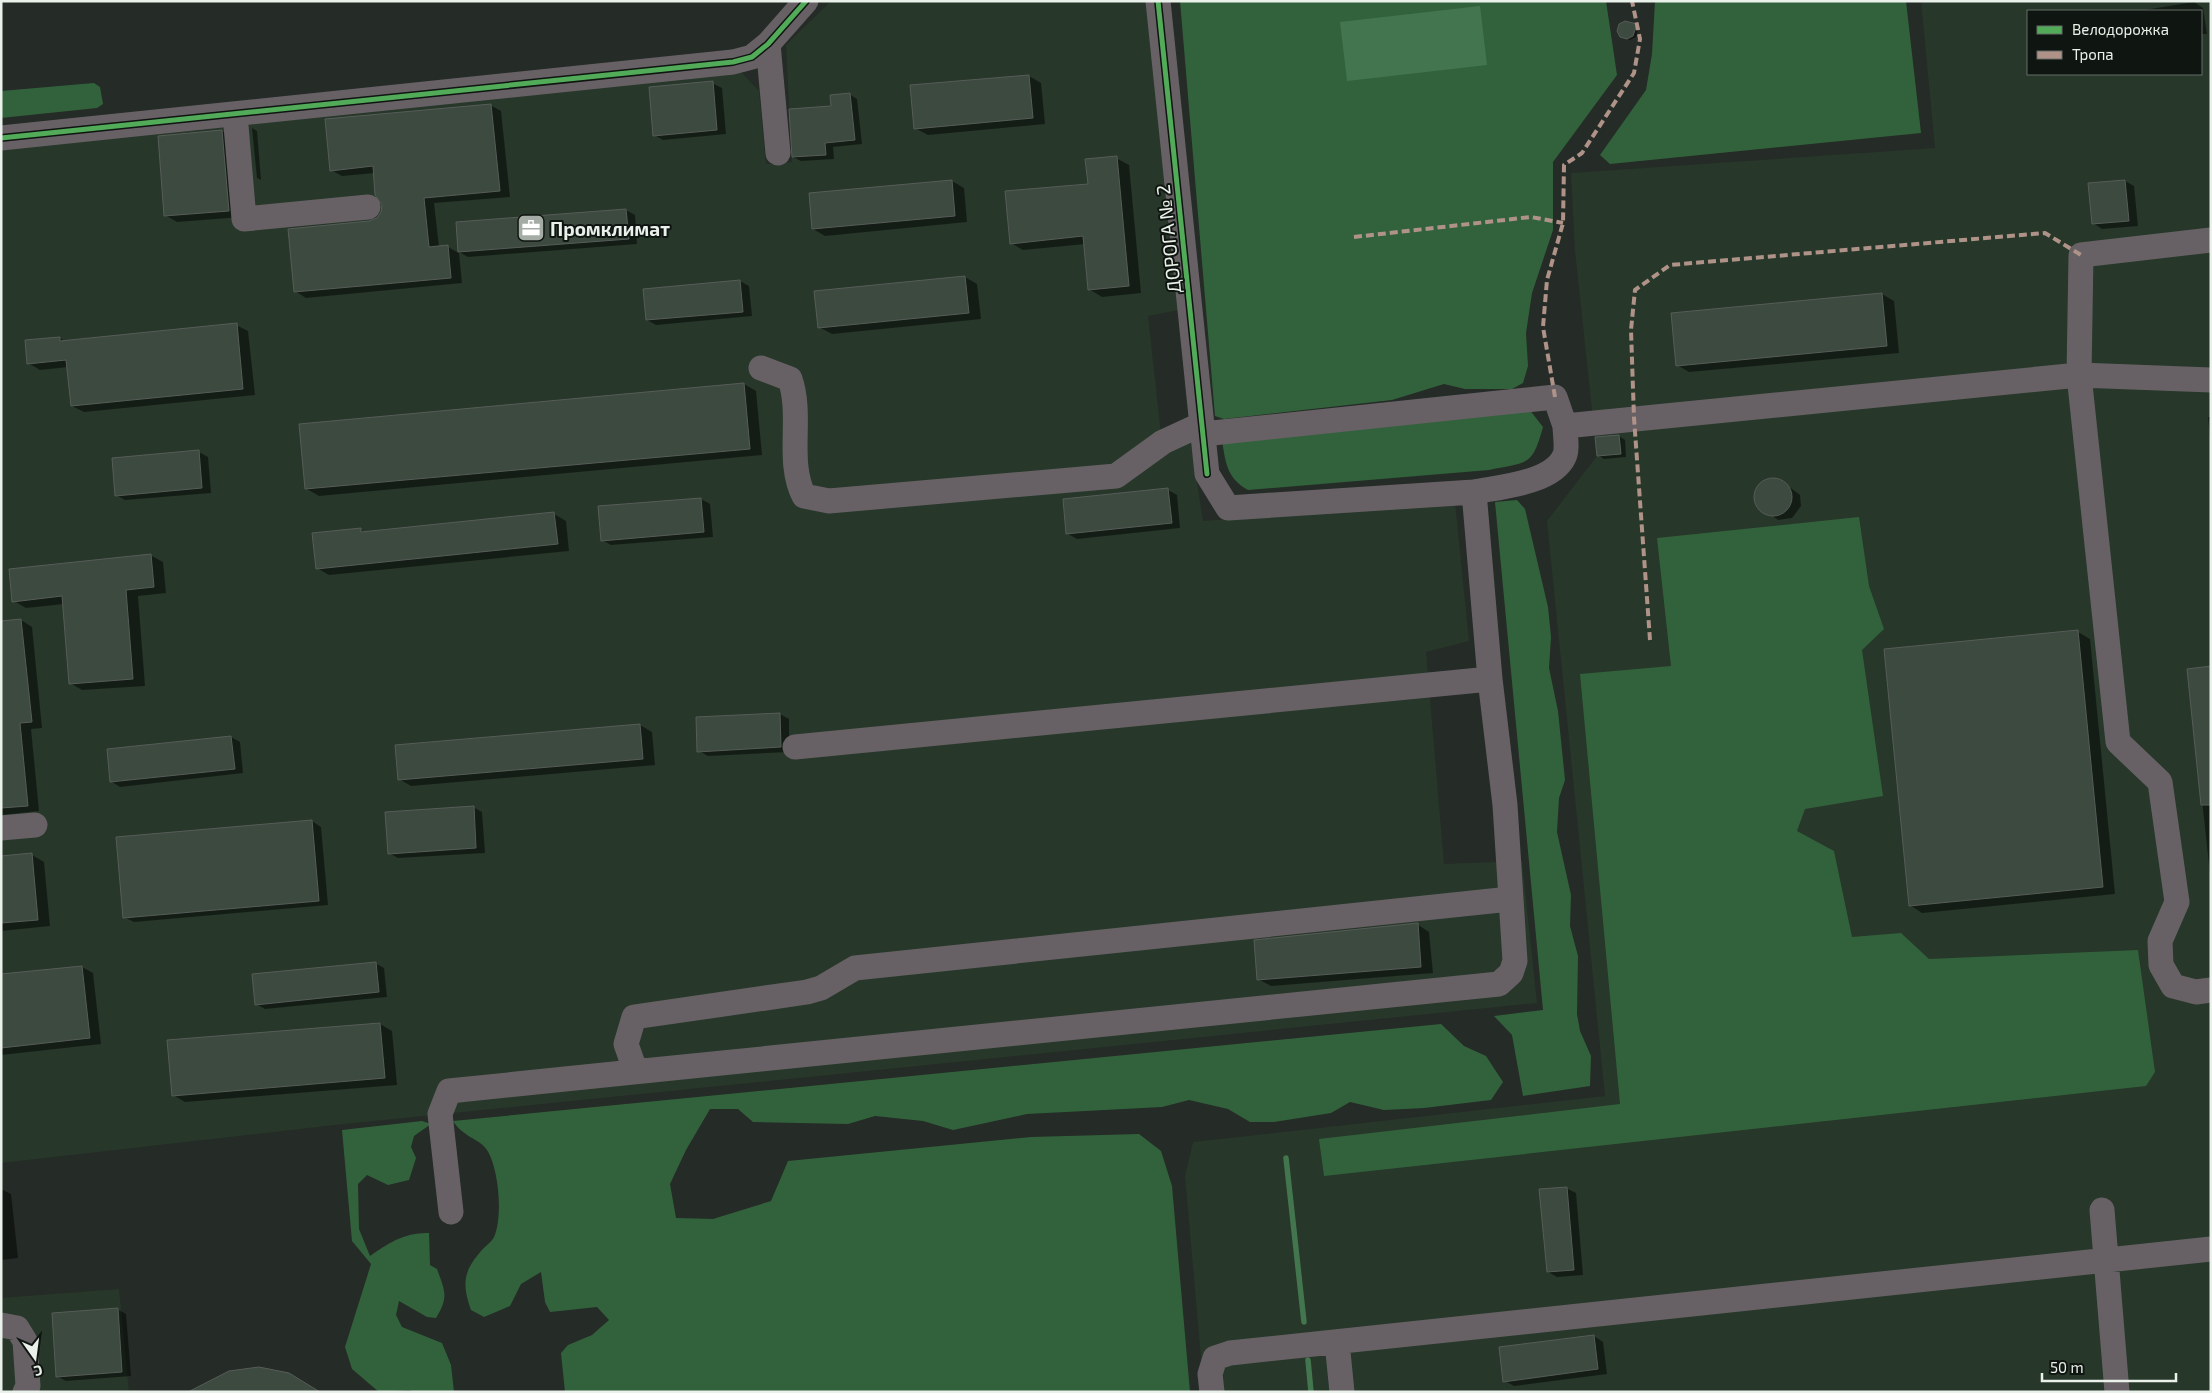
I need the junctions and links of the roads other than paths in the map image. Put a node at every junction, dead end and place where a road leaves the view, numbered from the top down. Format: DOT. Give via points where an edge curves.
graph roads {
  1 [pos="806,1"];
  2 [pos="1158,1"];
  3 [pos="768,44"];
  4 [pos="236,114"];
  5 [pos="1,138"];
  6 [pos="778,153"];
  7 [pos="368,207"];
  8 [pos="2211,240"];
  9 [pos="761,368"];
  10 [pos="2078,375"];
  11 [pos="2211,380"];
  12 [pos="1565,426"];
  13 [pos="1202,429"];
  14 [pos="1474,492"];
  15 [pos="1490,679"];
  16 [pos="795,747"];
  17 [pos="35,825"];
  18 [pos="1,828"];
  19 [pos="1510,899"];
  20 [pos="2211,990"];
  21 [pos="643,1071"];
  22 [pos="2102,1210"];
  23 [pos="451,1212"];
  24 [pos="2211,1249"];
  25 [pos="2106,1260"];
  26 [pos="1,1324"];
  27 [pos="1337,1342"];
  28 [pos="25,1392"];
  29 [pos="1212,1392"];
  30 [pos="1342,1392"];
  31 [pos="2117,1392"];
  1 -- 3 [label="street"];
  2 -- 13 [label="street, ДОРОГА № 2"];
  3 -- 4 [label="street" via="752,57 733,62"];
  3 -- 6 [label="street"];
  4 -- 5 [label="street"];
  4 -- 7 [label="street" via="244,219"];
  8 -- 10 [label="street" via="2081,255"];
  9 -- 13 [label="street" via="790,379 795,395 796,482 804,496 829,501 1116,476 1163,442"];
  10 -- 11 [label="street"];
  10 -- 12 [label="street"];
  10 -- 20 [label="street" via="2118,742 2160,782 2176,893 2177,902 2160,941 2161,966 2173,986 2196,992"];
  12 -- 13 [label="street" via="1555,397"];
  12 -- 14 [label="street" via="1565,456 1554,469 1535,479"];
  13 -- 14 [label="street, ДОРОГА № 2" via="1207,474 1228,508"];
  14 -- 15 [label="street"];
  15 -- 16 [label="street"];
  15 -- 19 [label="street" via="1505,805"];
  17 -- 18 [label="street"];
  19 -- 21 [label="street" via="855,968 821,988 807,992 634,1017 626,1044 634,1067"];
  19 -- 21 [label="street" via="1515,962 1511,973 1499,984"];
  21 -- 23 [label="street" via="449,1091 440,1114"];
  22 -- 25 [label="street"];
  24 -- 25 [label="street"];
  25 -- 27 [label="street"];
  25 -- 31 [label="street"];
  26 -- 28 [label="street" via="16,1328 25,1341 28,1386"];
  27 -- 29 [label="street" via="1230,1353 1215,1358 1210,1374"];
  27 -- 30 [label="street"];
}
